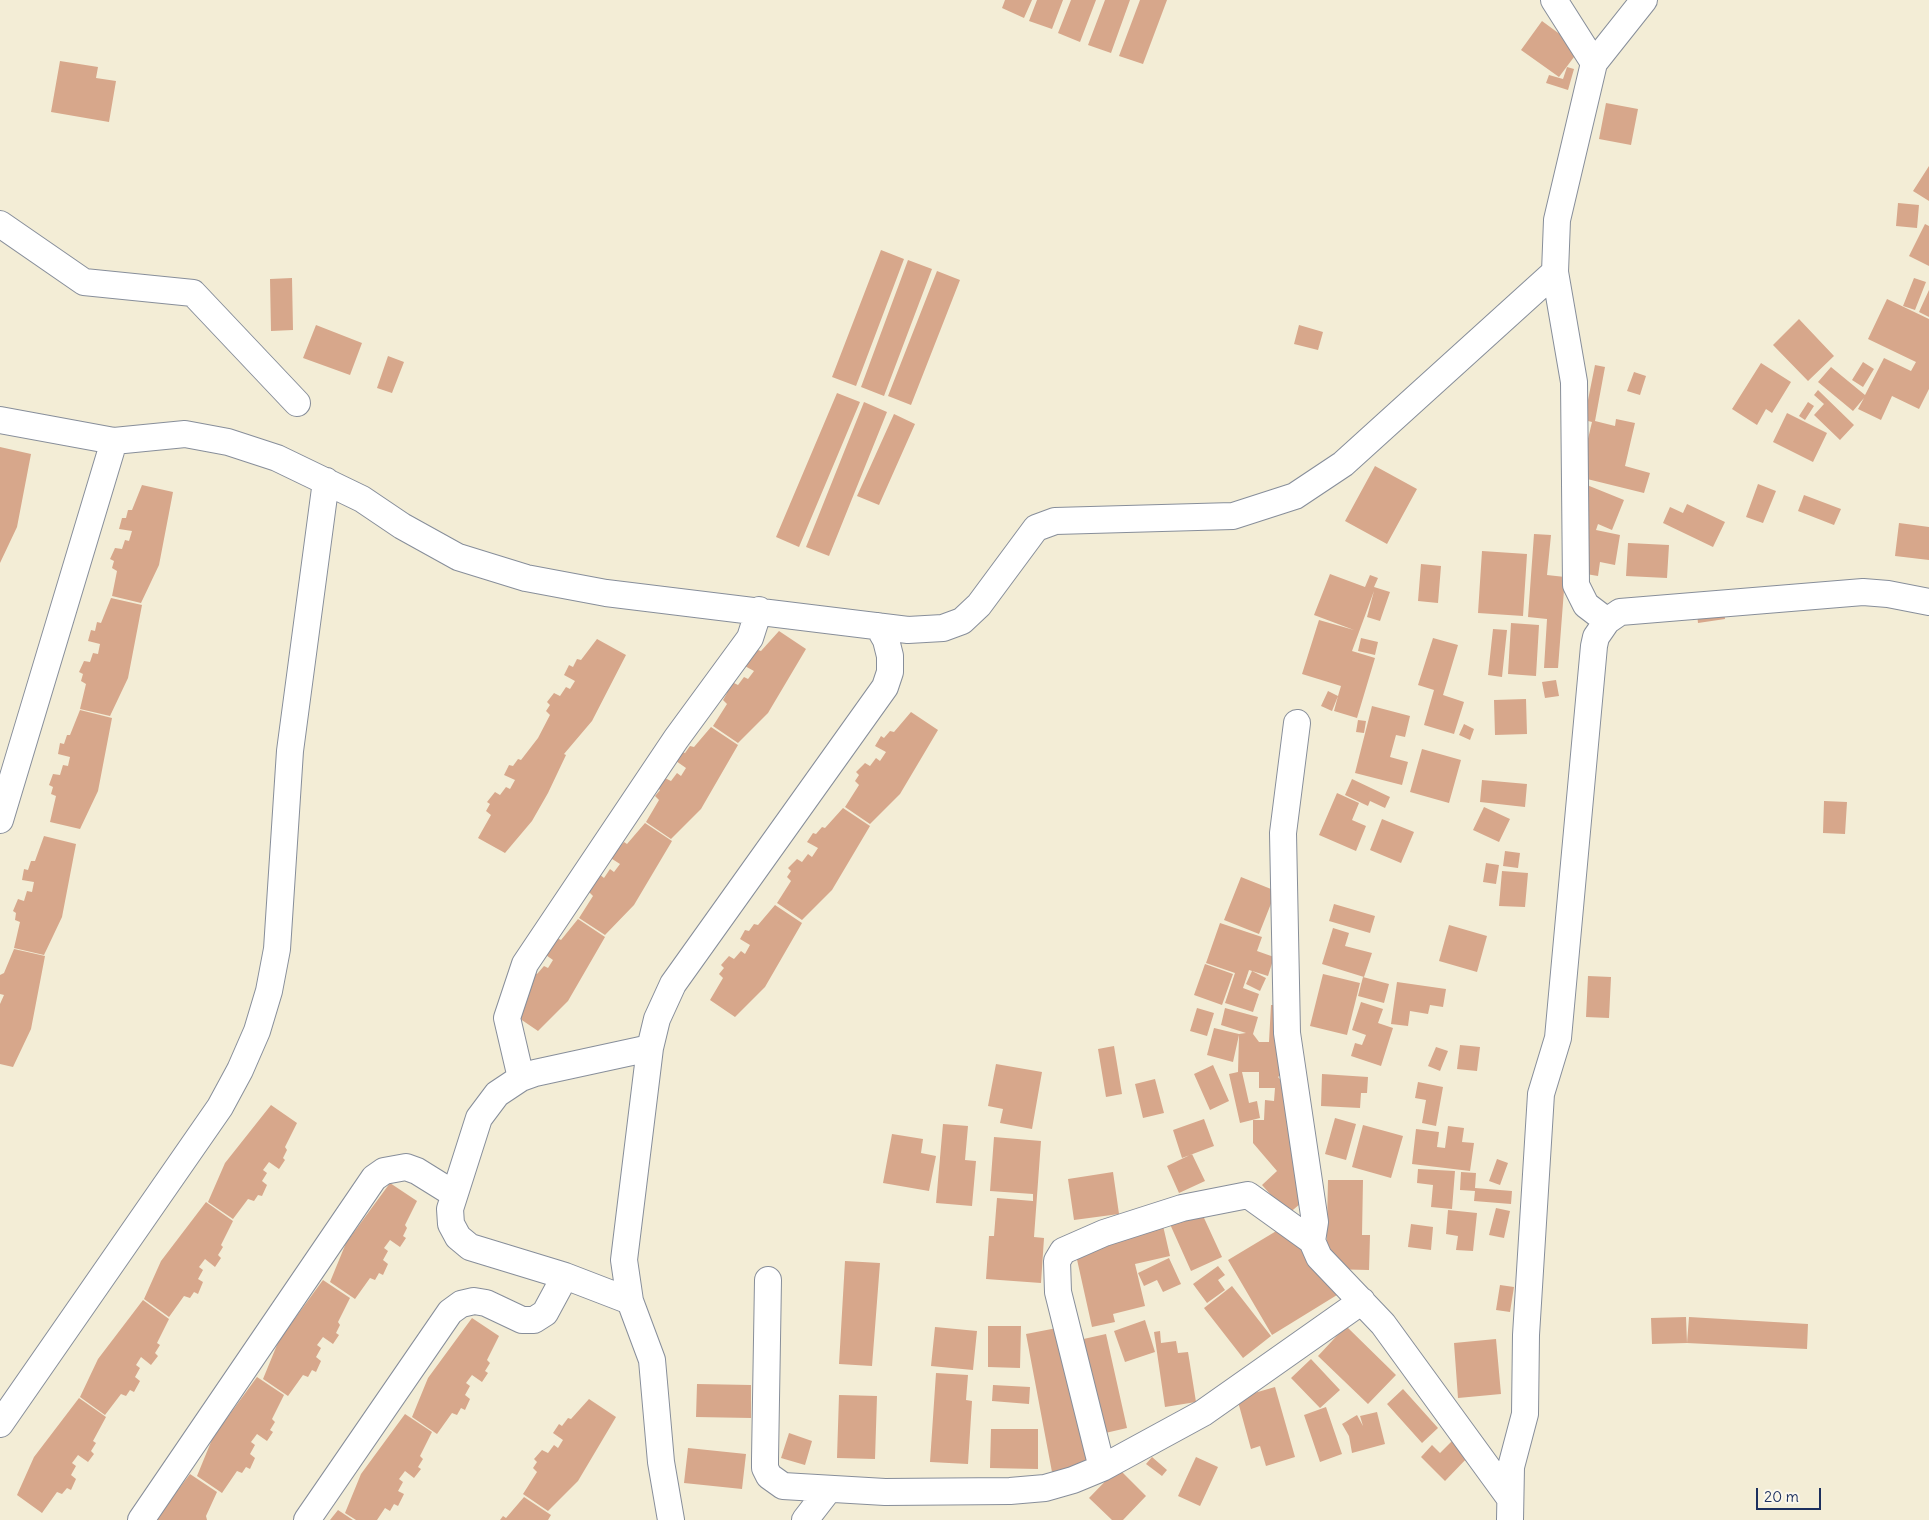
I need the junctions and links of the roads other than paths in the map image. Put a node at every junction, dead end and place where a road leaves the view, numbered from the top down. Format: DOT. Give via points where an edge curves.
graph roads {
  1 [pos="1554,0"];
  2 [pos="1644,0"];
  3 [pos="1594,63"];
  4 [pos="0,224"];
  5 [pos="1555,272"];
  6 [pos="297,403"];
  7 [pos="0,420"];
  8 [pos="114,441"];
  9 [pos="326,482"];
  10 [pos="1929,602"];
  11 [pos="759,610"];
  12 [pos="1607,621"];
  13 [pos="878,626"];
  14 [pos="1297,723"];
  15 [pos="1,815"];
  16 [pos="650,1048"];
  17 [pos="521,1078"];
  18 [pos="454,1194"];
  19 [pos="1312,1241"];
  20 [pos="565,1276"];
  21 [pos="768,1280"];
  22 [pos="630,1301"];
  23 [pos="1362,1301"];
  24 [pos="0,1424"];
  25 [pos="1102,1468"];
  26 [pos="829,1488"];
  27 [pos="1509,1509"];
  28 [pos="141,1520"];
  29 [pos="306,1520"];
  30 [pos="671,1520"];
  31 [pos="806,1520"];
  1 -- 3 [label="street"];
  2 -- 3 [label="street"];
  3 -- 5 [label="street" via="1557,220"];
  4 -- 6 [label="street" via="84,282 193,293"];
  5 -- 12 [label="street" via="1574,382 1576,585 1586,605"];
  5 -- 13 [label="street" via="1343,464 1295,496 1233,516 1055,521 1036,528 980,606 962,621 943,628 908,630"];
  7 -- 8 [label="street"];
  8 -- 9 [label="street" via="185,434 276,458"];
  8 -- 15 [label="street"];
  9 -- 11 [label="street" via="362,499 458,557 518,575 606,593"];
  9 -- 24 [label="street" via="290,751 277,950 269,991 256,1031 220,1107"];
  10 -- 12 [label="street" via="1863,592 1620,612"];
  11 -- 13 [label="street"];
  11 -- 17 [label="street" via="750,638 676,738 525,964 507,1018"];
  12 -- 27 [label="street" via="1596,636 1594,646 1558,1038 1541,1094 1524,1414 1511,1467"];
  13 -- 16 [label="street" via="890,656 886,687 673,984"];
  14 -- 19 [label="street" via="1283,833 1287,1034 1315,1222"];
  16 -- 17 [label="street"];
  16 -- 22 [label="street" via="625,1239 625,1274"];
  17 -- 18 [label="street" via="496,1094 483,1112"];
  18 -- 20 [label="street" via="451,1224 458,1237 470,1247"];
  18 -- 28 [label="street" via="406,1167 384,1171 374,1178"];
  19 -- 23 [label="street" via="1319,1257"];
  19 -- 25 [label="street" via="1248,1195 1182,1208 1104,1233 1063,1251 1057,1261 1058,1292"];
  20 -- 22 [label="street"];
  20 -- 29 [label="street" via="545,1313 534,1320 522,1320 486,1303 474,1301 461,1304 450,1312"];
  21 -- 26 [label="street" via="765,1468 775,1482 783,1486"];
  22 -- 30 [label="street" via="652,1360 661,1462"];
  23 -- 25 [label="street" via="1203,1413"];
  23 -- 27 [label="street" via="1383,1324"];
  25 -- 26 [label="street" via="1045,1488 1010,1491 885,1492"];
  26 -- 31 [label="street"];
}
